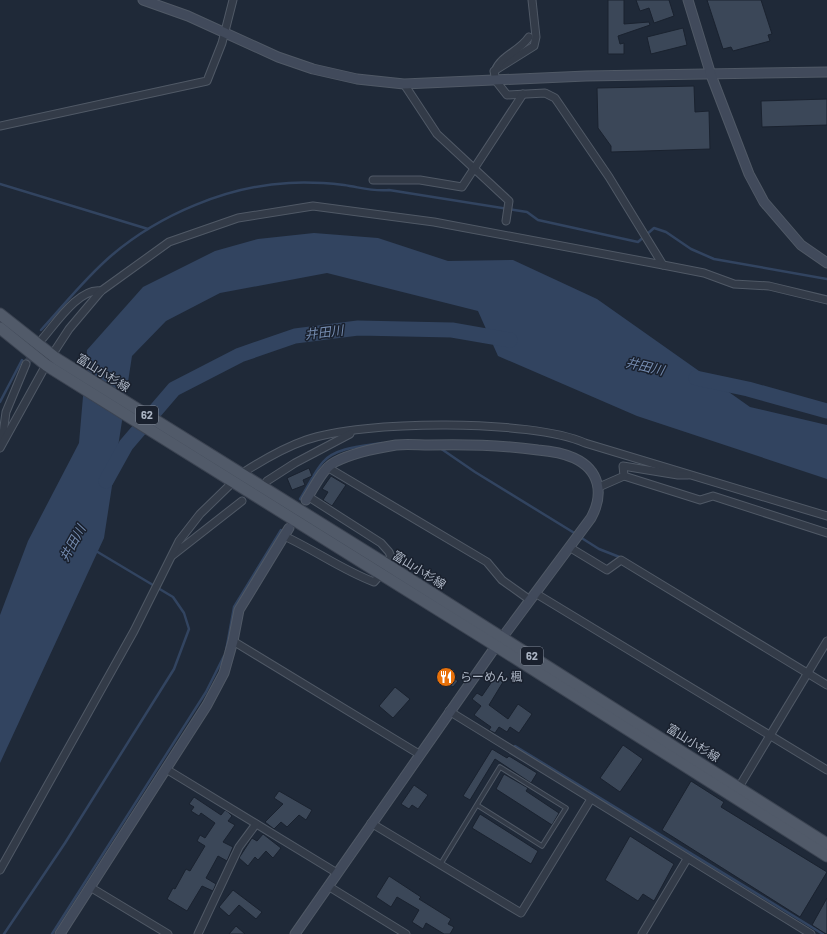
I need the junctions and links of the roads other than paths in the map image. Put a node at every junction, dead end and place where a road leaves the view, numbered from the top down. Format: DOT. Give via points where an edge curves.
graph roads {
  1 [pos="143,0"];
  2 [pos="233,0"];
  3 [pos="532,0"];
  4 [pos="688,0"];
  5 [pos="224,32"];
  6 [pos="529,37"];
  7 [pos="494,71"];
  8 [pos="827,72"];
  9 [pos="711,75"];
  10 [pos="496,81"];
  11 [pos="404,84"];
  12 [pos="523,94"];
  13 [pos="0,126"];
  14 [pos="474,169"];
  15 [pos="374,180"];
  16 [pos="506,220"];
  17 [pos="827,263"];
  18 [pos="663,265"];
  19 [pos="101,291"];
  20 [pos="827,300"];
  21 [pos="0,314"];
  22 [pos="0,328"];
  23 [pos="43,338"];
  24 [pos="52,362"];
  25 [pos="26,364"];
  26 [pos="355,431"];
  27 [pos="0,447"];
  28 [pos="327,467"];
  29 [pos="692,474"];
  30 [pos="235,476"];
  31 [pos="624,476"];
  32 [pos="267,481"];
  33 [pos="599,487"];
  34 [pos="308,498"];
  35 [pos="242,501"];
  36 [pos="827,516"];
  37 [pos="289,528"];
  38 [pos="827,533"];
  39 [pos="284,536"];
  40 [pos="570,547"];
  41 [pos="171,556"];
  42 [pos="384,569"];
  43 [pos="533,596"];
  44 [pos="233,640"];
  45 [pos="499,642"];
  46 [pos="827,642"];
  47 [pos="808,673"];
  48 [pos="827,685"];
  49 [pos="449,711"];
  50 [pos="770,736"];
  51 [pos="419,754"];
  52 [pos="166,769"];
  53 [pos="827,770"];
  54 [pos="739,787"];
  55 [pos="591,799"];
  56 [pos="477,805"];
  57 [pos="371,823"];
  58 [pos="256,824"];
  59 [pos="827,844"];
  60 [pos="827,856"];
  61 [pos="687,859"];
  62 [pos="440,865"];
  63 [pos="0,870"];
  64 [pos="337,873"];
  65 [pos="328,886"];
  66 [pos="90,888"];
  67 [pos="60,934"];
  68 [pos="168,934"];
  69 [pos="198,934"];
  70 [pos="295,934"];
  71 [pos="406,934"];
  72 [pos="642,934"];
  73 [pos="811,934"];
  1 -- 5 [label="street"];
  2 -- 5 [label="street"];
  3 -- 7 [label="street" via="536,37 534,46"];
  4 -- 9 [label="street"];
  5 -- 11 [label="street" via="278,57 313,69 357,79"];
  5 -- 13 [label="street" via="207,81"];
  6 -- 7 [label="street" via="523,46 498,62"];
  7 -- 10 [label="street"];
  8 -- 9 [label="street"];
  9 -- 10 [label="street" via="586,76"];
  9 -- 17 [label="street" via="749,174 764,202 801,245"];
  10 -- 11 [label="street"];
  10 -- 12 [label="street" via="507,94"];
  11 -- 14 [label="street" via="437,134"];
  12 -- 14 [label="street"];
  12 -- 18 [label="street" via="545,93 555,98 625,202"];
  14 -- 15 [label="street" via="462,187 420,180"];
  14 -- 16 [label="street" via="509,201"];
  18 -- 19 [label="street" via="434,222 313,206 238,218 169,242"];
  18 -- 20 [label="street" via="704,272 734,284 769,286"];
  19 -- 23 [label="street" via="95,290 81,296"];
  19 -- 24 [label="street" via="69,329"];
  21 -- 24 [label="main road, 富山小杉線 / 62"];
  22 -- 24 [label="main road, 富山小杉線 / 62"];
  24 -- 27 [label="street"];
  24 -- 30 [label="main road, 富山小杉線 / 62"];
  25 -- 27 [label="street" via="6,412"];
  26 -- 29 [label="street" via="416,426 531,430 570,436 585,443"];
  26 -- 30 [label="street" via="306,440"];
  26 -- 32 [label="street"];
  28 -- 33 [label="street" via="362,453 397,445 518,447 554,452 574,458 587,467"];
  28 -- 34 [label="street"];
  28 -- 43 [label="street" via="487,562 502,580"];
  29 -- 31 [label="street" via="678,476 623,466"];
  29 -- 36 [label="street"];
  30 -- 41 [label="street" via="200,514"];
  30 -- 42 [label="main road, 富山小杉線 / 62"];
  31 -- 33 [label="street"];
  31 -- 38 [label="street" via="700,500 713,496"];
  33 -- 40 [label="street" via="597,506"];
  34 -- 42 [label="street" via="381,543 391,557"];
  35 -- 41 [label="street"];
  37 -- 39 [label="street"];
  39 -- 42 [label="street" via="374,582"];
  39 -- 44 [label="street" via="239,610"];
  40 -- 43 [label="street"];
  40 -- 47 [label="street" via="607,570 621,560"];
  41 -- 63 [label="street" via="134,631"];
  42 -- 45 [label="main road, 富山小杉線 / 62"];
  43 -- 45 [label="street"];
  43 -- 50 [label="street"];
  44 -- 51 [label="street"];
  44 -- 52 [label="street" via="224,673"];
  45 -- 49 [label="street"];
  45 -- 54 [label="main road, 富山小杉線 / 62"];
  45 -- 60 [label="main road, 富山小杉線 / 62"];
  46 -- 47 [label="street"];
  47 -- 48 [label="street"];
  47 -- 50 [label="street"];
  49 -- 51 [label="street"];
  49 -- 55 [label="street"];
  50 -- 53 [label="street"];
  50 -- 54 [label="street"];
  51 -- 57 [label="street"];
  52 -- 58 [label="street"];
  52 -- 66 [label="street"];
  54 -- 59 [label="main road, 富山小杉線 / 62"];
  55 -- 61 [label="street"];
  55 -- 62 [label="street" via="521,913"];
  56 -- 56 [label="lane" via="500,767 566,808 542,846"];
  56 -- 62 [label="lane"];
  57 -- 62 [label="street"];
  57 -- 64 [label="street"];
  58 -- 64 [label="street"];
  58 -- 69 [label="street" via="239,847"];
  61 -- 72 [label="street"];
  61 -- 73 [label="street"];
  64 -- 65 [label="street"];
  65 -- 70 [label="street"];
  65 -- 71 [label="street"];
  66 -- 67 [label="street"];
  66 -- 68 [label="street"];
}
